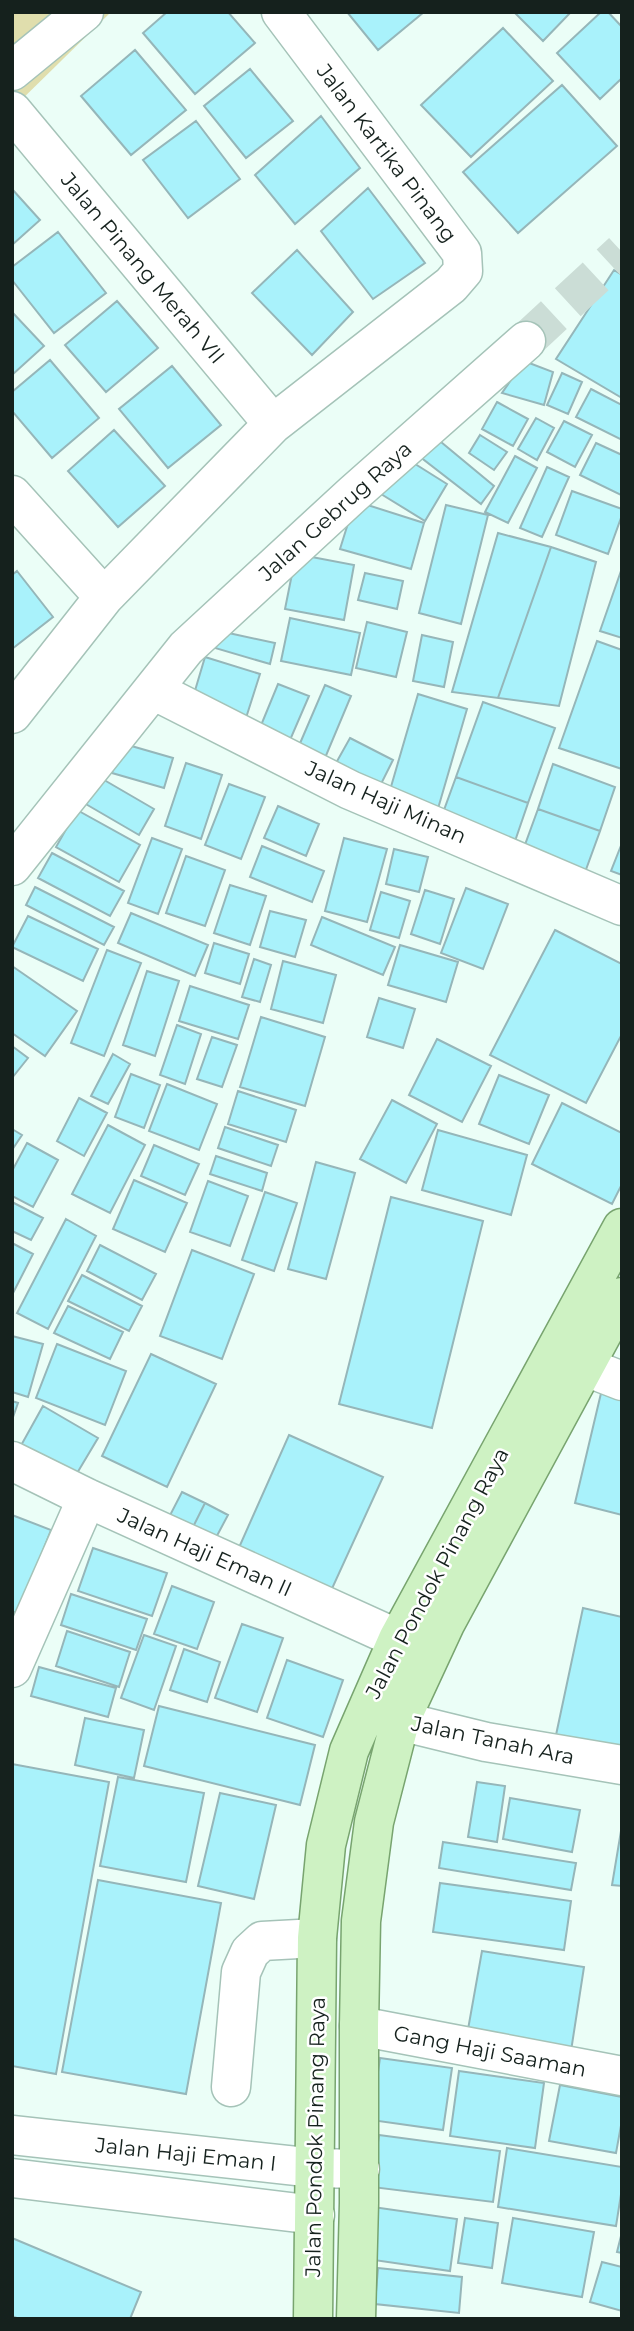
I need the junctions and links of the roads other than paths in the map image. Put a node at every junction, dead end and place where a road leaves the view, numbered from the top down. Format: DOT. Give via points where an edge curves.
graph roads {
  1 [pos="84,12"];
  2 [pos="281,12"];
  3 [pos="12,71"];
  4 [pos="12,111"];
  5 [pos="526,341"];
  6 [pos="273,424"];
  7 [pos="12,495"];
  8 [pos="104,597"];
  9 [pos="153,690"];
  10 [pos="12,714"];
  11 [pos="12,866"];
  12 [pos="622,906"];
  13 [pos="622,1228"];
  14 [pos="622,1297"];
  15 [pos="569,1361"];
  16 [pos="622,1381"];
  17 [pos="12,1461"];
  18 [pos="87,1498"];
  19 [pos="398,1639"];
  20 [pos="12,1668"];
  21 [pos="385,1711"];
  22 [pos="622,1765"];
  23 [pos="317,1938"];
  24 [pos="359,2026"];
  25 [pos="622,2076"];
  26 [pos="231,2087"];
  27 [pos="12,2135"];
  28 [pos="315,2168"];
  29 [pos="359,2169"];
  30 [pos="12,2178"];
  31 [pos="315,2215"];
  32 [pos="313,2319"];
  33 [pos="356,2319"];
  1 -- 3 [label="street"];
  2 -- 6 [label="street, Jalan Kartika Pinang" via="462,253 463,271"];
  4 -- 6 [label="street, Jalan Pinang Merah VII"];
  5 -- 9 [label="street, Jalan Gebrug Raya" via="186,648"];
  6 -- 8 [label="street"];
  7 -- 8 [label="street"];
  8 -- 10 [label="street"];
  9 -- 11 [label="street"];
  9 -- 12 [label="street, Jalan Haji Minan" via="350,790"];
  13 -- 15 [label="main road, Jalan Pondok Pinang Raya"];
  14 -- 15 [label="main road, Jalan Pondok Pinang Raya"];
  15 -- 16 [label="street"];
  15 -- 19 [label="main road, Jalan Pondok Pinang Raya"];
  15 -- 21 [label="main road, Jalan Pondok Pinang Raya" via="445,1624"];
  17 -- 18 [label="street, Jalan Haji Eman II"];
  18 -- 19 [label="street, Jalan Haji Eman II"];
  18 -- 20 [label="street"];
  19 -- 21 [label="main road, Jalan Pondok Pinang Raya"];
  21 -- 22 [label="street, Jalan Tanah Ara" via="486,1742"];
  21 -- 23 [label="main road, Jalan Pondok Pinang Raya" via="349,1751 326,1844"];
  21 -- 24 [label="main road, Jalan Pondok Pinang Raya" via="361,1921"];
  23 -- 26 [label="street" via="262,1941 250,1952 241,1972"];
  23 -- 28 [label="main road, Jalan Pondok Pinang Raya"];
  24 -- 25 [label="street, Gang Haji Saaman"];
  24 -- 29 [label="main road, Jalan Pondok Pinang Raya"];
  27 -- 28 [label="street, Jalan Haji Eman I"];
  28 -- 29 [label="street, Jalan Haji Eman I"];
  28 -- 31 [label="main road, Jalan Pondok Pinang Raya"];
  29 -- 33 [label="main road, Jalan Pondok Pinang Raya"];
  30 -- 31 [label="street"];
  31 -- 32 [label="main road, Jalan Pondok Pinang Raya"];
}
